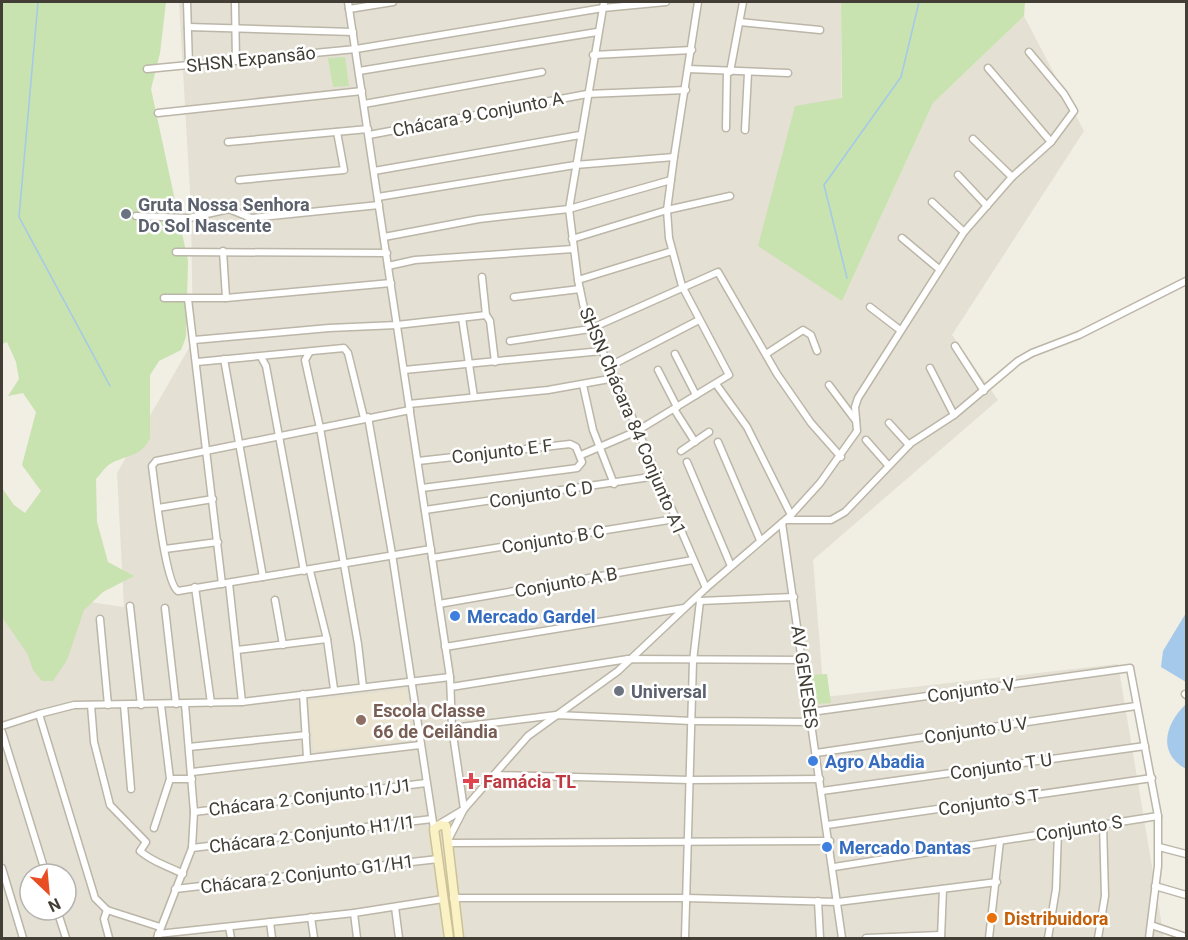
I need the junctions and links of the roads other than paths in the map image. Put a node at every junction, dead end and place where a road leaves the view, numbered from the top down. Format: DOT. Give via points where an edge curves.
graph roads {
  1 [pos="187,2"];
  2 [pos="235,2"];
  3 [pos="393,2"];
  4 [pos="666,2"];
  5 [pos="698,2"];
  6 [pos="743,2"];
  7 [pos="349,5"];
  8 [pos="603,5"];
  9 [pos="740,22"];
  10 [pos="188,27"];
  11 [pos="234,28"];
  12 [pos="820,30"];
  13 [pos="353,32"];
  14 [pos="597,32"];
  15 [pos="356,49"];
  16 [pos="692,50"];
  17 [pos="1029,52"];
  18 [pos="593,55"];
  19 [pos="236,61"];
  20 [pos="189,65"];
  21 [pos="988,68"];
  22 [pos="147,69"];
  23 [pos="688,69"];
  24 [pos="359,71"];
  25 [pos="542,72"];
  26 [pos="729,72"];
  27 [pos="748,74"];
  28 [pos="788,74"];
  29 [pos="686,90"];
  30 [pos="362,91"];
  31 [pos="587,94"];
  32 [pos="364,104"];
  33 [pos="158,112"];
  34 [pos="726,128"];
  35 [pos="745,130"];
  36 [pos="337,132"];
  37 [pos="369,132"];
  38 [pos="580,135"];
  39 [pos="973,139"];
  40 [pos="228,142"];
  41 [pos="1051,142"];
  42 [pos="674,157"];
  43 [pos="575,165"];
  44 [pos="374,171"];
  45 [pos="958,175"];
  46 [pos="1012,177"];
  47 [pos="239,180"];
  48 [pos="671,180"];
  49 [pos="730,196"];
  50 [pos="378,197"];
  51 [pos="933,202"];
  52 [pos="379,205"];
  53 [pos="987,206"];
  54 [pos="569,209"];
  55 [pos="668,210"];
  56 [pos="136,216"];
  57 [pos="964,232"];
  58 [pos="384,237"];
  59 [pos="902,238"];
  60 [pos="572,239"];
  61 [pos="573,249"];
  62 [pos="223,251"];
  63 [pos="672,251"];
  64 [pos="176,252"];
  65 [pos="387,253"];
  66 [pos="388,266"];
  67 [pos="939,269"];
  68 [pos="482,277"];
  69 [pos="578,280"];
  70 [pos="1186,281"];
  71 [pos="391,283"];
  72 [pos="682,286"];
  73 [pos="580,289"];
  74 [pos="514,297"];
  75 [pos="164,298"];
  76 [pos="226,298"];
  77 [pos="188,299"];
  78 [pos="870,307"];
  79 [pos="486,315"];
  80 [pos="462,318"];
  81 [pos="699,320"];
  82 [pos="397,325"];
  83 [pos="590,329"];
  84 [pos="900,330"];
  85 [pos="194,340"];
  86 [pos="510,341"];
  87 [pos="955,345"];
  88 [pos="602,351"];
  89 [pos="817,351"];
  90 [pos="309,353"];
  91 [pos="675,354"];
  92 [pos="766,354"];
  93 [pos="261,357"];
  94 [pos="224,359"];
  95 [pos="197,362"];
  96 [pos="495,362"];
  97 [pos="469,365"];
  98 [pos="610,366"];
  99 [pos="930,368"];
  100 [pos="404,370"];
  101 [pos="658,370"];
  102 [pos="615,378"];
  103 [pos="716,384"];
  104 [pos="583,385"];
  105 [pos="829,385"];
  106 [pos="984,391"];
  107 [pos="696,395"];
  108 [pos="474,397"];
  109 [pos="410,407"];
  110 [pos="675,408"];
  111 [pos="954,415"];
  112 [pos="366,418"];
  113 [pos="858,423"];
  114 [pos="889,423"];
  115 [pos="320,428"];
  116 [pos="637,431"];
  117 [pos="709,432"];
  118 [pos="280,436"];
  119 [pos="866,440"];
  120 [pos="695,442"];
  121 [pos="718,442"];
  122 [pos="239,444"];
  123 [pos="909,445"];
  124 [pos="600,447"];
  125 [pos="208,451"];
  126 [pos="681,451"];
  127 [pos="581,455"];
  128 [pos="841,457"];
  129 [pos="418,461"];
  130 [pos="687,462"];
  131 [pos="888,465"];
  132 [pos="657,476"];
  133 [pos="614,484"];
  134 [pos="422,488"];
  135 [pos="213,499"];
  136 [pos="158,508"];
  137 [pos="425,510"];
  138 [pos="675,519"];
  139 [pos="787,519"];
  140 [pos="760,540"];
  141 [pos="218,542"];
  142 [pos="165,549"];
  143 [pos="431,549"];
  144 [pos="392,554"];
  145 [pos="432,558"];
  146 [pos="693,560"];
  147 [pos="343,564"];
  148 [pos="731,566"];
  149 [pos="307,571"];
  150 [pos="263,577"];
  151 [pos="225,584"];
  152 [pos="195,588"];
  153 [pos="706,588"];
  154 [pos="794,597"];
  155 [pos="698,599"];
  156 [pos="275,600"];
  157 [pos="439,604"];
  158 [pos="130,606"];
  159 [pos="165,608"];
  160 [pos="684,608"];
  161 [pos="100,619"];
  162 [pos="327,639"];
  163 [pos="283,645"];
  164 [pos="445,647"];
  165 [pos="237,650"];
  166 [pos="628,660"];
  167 [pos="803,660"];
  168 [pos="693,661"];
  169 [pos="450,677"];
  170 [pos="413,682"];
  171 [pos="363,687"];
  172 [pos="451,687"];
  173 [pos="334,689"];
  174 [pos="303,694"];
  175 [pos="242,702"];
  176 [pos="176,704"];
  177 [pos="185,704"];
  178 [pos="211,704"];
  179 [pos="91,705"];
  180 [pos="108,705"];
  181 [pos="124,705"];
  182 [pos="141,705"];
  183 [pos="161,705"];
  184 [pos="1136,706"];
  185 [pos="811,712"];
  186 [pos="39,714"];
  187 [pos="556,715"];
  188 [pos="692,721"];
  189 [pos="812,722"];
  190 [pos="2,726"];
  191 [pos="452,729"];
  192 [pos="2,732"];
  193 [pos="306,735"];
  194 [pos="420,744"];
  195 [pos="1144,746"];
  196 [pos="189,747"];
  197 [pos="816,753"];
  198 [pos="308,757"];
  199 [pos="192,775"];
  200 [pos="495,775"];
  201 [pos="1152,778"];
  202 [pos="170,779"];
  203 [pos="820,779"];
  204 [pos="690,780"];
  205 [pos="426,783"];
  206 [pos="130,789"];
  207 [pos="822,791"];
  208 [pos="464,809"];
  209 [pos="194,812"];
  210 [pos="1158,816"];
  211 [pos="434,824"];
  212 [pos="1103,824"];
  213 [pos="827,825"];
  214 [pos="154,828"];
  215 [pos="1058,831"];
  216 [pos="688,840"];
  217 [pos="448,841"];
  218 [pos="830,841"];
  219 [pos="1000,841"];
  220 [pos="1159,847"];
  221 [pos="192,848"];
  222 [pos="1186,854"];
  223 [pos="438,859"];
  224 [pos="42,862"];
  225 [pos="834,867"];
  226 [pos="2,868"];
  227 [pos="183,874"];
  228 [pos="997,882"];
  229 [pos="1155,886"];
  230 [pos="175,889"];
  231 [pos="943,889"];
  232 [pos="1186,895"];
  233 [pos="686,897"];
  234 [pos="448,898"];
  235 [pos="818,901"];
  236 [pos="838,902"];
  237 [pos="395,907"];
  238 [pos="107,910"];
  239 [pos="354,913"];
  240 [pos="311,917"];
  241 [pos="61,922"];
  242 [pos="270,922"];
  243 [pos="1151,926"];
  244 [pos="229,927"];
  245 [pos="158,933"];
  246 [pos="190,935"];
  247 [pos="941,937"];
  248 [pos="1186,937"];
  249 [pos="895,938"];
  250 [pos="23,939"];
  251 [pos="66,939"];
  252 [pos="109,939"];
  253 [pos="231,939"];
  254 [pos="272,939"];
  255 [pos="314,939"];
  256 [pos="357,939"];
  257 [pos="399,939"];
  258 [pos="449,939"];
  259 [pos="459,939"];
  260 [pos="685,939"];
  261 [pos="820,939"];
  262 [pos="842,939"];
  263 [pos="866,939"];
  264 [pos="989,939"];
  265 [pos="1048,939"];
  266 [pos="1098,939"];
  267 [pos="1149,939"];
  1 -- 10 [label="street"];
  2 -- 11 [label="street"];
  3 -- 7 [label="street"];
  4 -- 8 [label="street, SHSN Expansão"];
  5 -- 16 [label="street"];
  6 -- 9 [label="street"];
  7 -- 13 [label="street"];
  8 -- 14 [label="street, SHSN Chácara 84 Conjunto A1"];
  8 -- 15 [label="street, SHSN Expansão"];
  9 -- 12 [label="street"];
  9 -- 26 [label="street"];
  10 -- 11 [label="street"];
  10 -- 20 [label="street"];
  11 -- 13 [label="street"];
  11 -- 19 [label="street"];
  13 -- 15 [label="street"];
  14 -- 18 [label="street, SHSN Chácara 84 Conjunto A1"];
  14 -- 24 [label="street"];
  15 -- 19 [label="street, SHSN Expansão"];
  15 -- 24 [label="street"];
  16 -- 18 [label="street"];
  16 -- 23 [label="street"];
  17 -- 41 [label="street" via="1074,111"];
  18 -- 31 [label="street, SHSN Chácara 84 Conjunto A1"];
  19 -- 20 [label="street, SHSN Expansão"];
  20 -- 22 [label="street, SHSN Expansão"];
  21 -- 41 [label="street"];
  23 -- 26 [label="street"];
  23 -- 29 [label="street"];
  24 -- 30 [label="street"];
  25 -- 32 [label="street"];
  26 -- 27 [label="street"];
  26 -- 34 [label="street"];
  27 -- 28 [label="street"];
  27 -- 35 [label="street"];
  29 -- 31 [label="street, Chácara 9 Conjunto A"];
  29 -- 42 [label="street"];
  30 -- 32 [label="street"];
  30 -- 33 [label="street"];
  31 -- 37 [label="street, Chácara 9 Conjunto A"];
  31 -- 38 [label="street, SHSN Chácara 84 Conjunto A1"];
  32 -- 37 [label="street"];
  36 -- 37 [label="street, Chácara 9 Conjunto A"];
  36 -- 40 [label="street, Chácara 9 Conjunto A"];
  36 -- 47 [label="street" via="344,170"];
  37 -- 44 [label="street"];
  38 -- 43 [label="street, SHSN Chácara 84 Conjunto A1"];
  38 -- 44 [label="street"];
  39 -- 46 [label="street"];
  41 -- 46 [label="street"];
  42 -- 43 [label="street"];
  42 -- 48 [label="street"];
  43 -- 50 [label="street"];
  43 -- 54 [label="street, SHSN Chácara 84 Conjunto A1"];
  44 -- 50 [label="street"];
  45 -- 53 [label="street"];
  46 -- 53 [label="street"];
  48 -- 54 [label="street"];
  48 -- 55 [label="street"];
  49 -- 55 [label="street"];
  50 -- 52 [label="street"];
  51 -- 57 [label="street"];
  52 -- 56 [label="street" via="251,218 230,209 189,218"];
  52 -- 58 [label="street"];
  53 -- 57 [label="street"];
  54 -- 58 [label="street" via="478,219"];
  54 -- 60 [label="street, SHSN Chácara 84 Conjunto A1"];
  55 -- 60 [label="street"];
  55 -- 63 [label="street"];
  57 -- 67 [label="street"];
  58 -- 65 [label="street"];
  59 -- 67 [label="street"];
  60 -- 61 [label="street, SHSN Chácara 84 Conjunto A1"];
  61 -- 66 [label="street" via="415,260"];
  61 -- 69 [label="street, SHSN Chácara 84 Conjunto A1"];
  62 -- 64 [label="street"];
  62 -- 65 [label="street"];
  62 -- 76 [label="street"];
  63 -- 69 [label="street"];
  63 -- 72 [label="street"];
  65 -- 66 [label="street"];
  66 -- 71 [label="street"];
  67 -- 84 [label="street"];
  68 -- 79 [label="street"];
  69 -- 73 [label="street, SHSN Chácara 84 Conjunto A1"];
  70 -- 106 [label="street" via="1079,335 1027,355"];
  71 -- 76 [label="street"];
  71 -- 82 [label="street"];
  72 -- 81 [label="street"];
  72 -- 83 [label="street"];
  72 -- 92 [label="street" via="718,272"];
  73 -- 74 [label="street"];
  73 -- 83 [label="street, SHSN Chácara 84 Conjunto A1"];
  75 -- 77 [label="street"];
  76 -- 77 [label="street"];
  77 -- 85 [label="street"];
  78 -- 84 [label="street"];
  79 -- 80 [label="street"];
  79 -- 96 [label="street"];
  80 -- 82 [label="street"];
  80 -- 97 [label="street"];
  81 -- 98 [label="street"];
  81 -- 103 [label="street" via="729,375"];
  82 -- 85 [label="street"];
  82 -- 100 [label="street"];
  83 -- 86 [label="street"];
  83 -- 88 [label="street, SHSN Chácara 84 Conjunto A1"];
  84 -- 113 [label="street" via="858,398"];
  85 -- 95 [label="street"];
  87 -- 106 [label="street"];
  88 -- 96 [label="street"];
  88 -- 98 [label="street, SHSN Chácara 84 Conjunto A1"];
  89 -- 92 [label="street" via="811,335 803,330"];
  90 -- 93 [label="street"];
  90 -- 112 [label="street" via="346,349"];
  90 -- 115 [label="street" via="305,360"];
  91 -- 107 [label="street"];
  92 -- 128 [label="street" via="801,409"];
  93 -- 94 [label="street"];
  93 -- 118 [label="street"];
  94 -- 95 [label="street"];
  94 -- 122 [label="street"];
  95 -- 125 [label="street"];
  96 -- 97 [label="street"];
  97 -- 100 [label="street"];
  97 -- 108 [label="street"];
  98 -- 102 [label="street, SHSN Chácara 84 Conjunto A1"];
  99 -- 111 [label="street"];
  100 -- 109 [label="street"];
  101 -- 110 [label="street"];
  102 -- 104 [label="street"];
  102 -- 116 [label="street, SHSN Chácara 84 Conjunto A1"];
  103 -- 107 [label="street"];
  103 -- 139 [label="street, AV GENESES" via="747,427"];
  104 -- 108 [label="street"];
  104 -- 124 [label="street"];
  105 -- 113 [label="street"];
  106 -- 111 [label="street"];
  107 -- 110 [label="street"];
  108 -- 109 [label="street"];
  109 -- 112 [label="street"];
  109 -- 129 [label="street"];
  110 -- 116 [label="street"];
  110 -- 120 [label="street"];
  111 -- 123 [label="street"];
  112 -- 115 [label="street"];
  112 -- 144 [label="street"];
  113 -- 128 [label="street"];
  114 -- 123 [label="street"];
  115 -- 118 [label="street"];
  115 -- 147 [label="street"];
  116 -- 124 [label="street"];
  116 -- 132 [label="street, SHSN Chácara 84 Conjunto A1"];
  117 -- 120 [label="street"];
  118 -- 122 [label="street"];
  118 -- 149 [label="street"];
  119 -- 131 [label="street"];
  120 -- 126 [label="street"];
  121 -- 140 [label="street"];
  122 -- 125 [label="street"];
  122 -- 150 [label="street"];
  123 -- 131 [label="street"];
  124 -- 127 [label="street"];
  124 -- 133 [label="street"];
  125 -- 135 [label="street"];
  125 -- 136 [label="street" via="156,461 152,466"];
  127 -- 129 [label="street, Conjunto E F" via="570,444"];
  127 -- 134 [label="street" via="582,462 577,468"];
  128 -- 139 [label="street"];
  129 -- 134 [label="street"];
  130 -- 148 [label="street"];
  131 -- 139 [label="street" via="837,518"];
  132 -- 133 [label="street, Conjunto C D"];
  132 -- 138 [label="street, SHSN Chácara 84 Conjunto A1"];
  133 -- 137 [label="street, Conjunto C D"];
  134 -- 137 [label="street"];
  135 -- 136 [label="street"];
  135 -- 141 [label="street"];
  136 -- 142 [label="street"];
  137 -- 143 [label="street"];
  138 -- 145 [label="street, Conjunto B C"];
  138 -- 146 [label="street, SHSN Chácara 84 Conjunto A1"];
  139 -- 140 [label="street"];
  139 -- 154 [label="street, AV GENESES"];
  140 -- 148 [label="street"];
  141 -- 142 [label="street"];
  141 -- 151 [label="street"];
  142 -- 152 [label="street" via="170,580 178,591"];
  143 -- 144 [label="street"];
  143 -- 145 [label="street"];
  144 -- 147 [label="street"];
  144 -- 170 [label="street"];
  145 -- 157 [label="street"];
  146 -- 153 [label="street, SHSN Chácara 84 Conjunto A1"];
  146 -- 157 [label="street, Conjunto A B"];
  147 -- 149 [label="street"];
  147 -- 171 [label="street"];
  148 -- 153 [label="street"];
  149 -- 150 [label="street"];
  149 -- 162 [label="street"];
  150 -- 151 [label="street"];
  151 -- 152 [label="street"];
  151 -- 165 [label="street"];
  152 -- 178 [label="street"];
  153 -- 155 [label="street"];
  154 -- 155 [label="street"];
  154 -- 167 [label="street, AV GENESES"];
  155 -- 160 [label="street"];
  155 -- 168 [label="street"];
  156 -- 163 [label="street"];
  157 -- 164 [label="street"];
  158 -- 182 [label="street"];
  159 -- 176 [label="street"];
  160 -- 164 [label="street"];
  160 -- 166 [label="street"];
  161 -- 180 [label="street"];
  162 -- 163 [label="street"];
  162 -- 173 [label="street"];
  163 -- 165 [label="street"];
  164 -- 169 [label="street"];
  165 -- 175 [label="street"];
  166 -- 168 [label="street"];
  166 -- 172 [label="street"];
  166 -- 187 [label="street"];
  167 -- 168 [label="street"];
  167 -- 185 [label="street, AV GENESES"];
  168 -- 188 [label="street"];
  169 -- 170 [label="street"];
  169 -- 172 [label="street"];
  170 -- 171 [label="street"];
  170 -- 194 [label="street"];
  171 -- 173 [label="street"];
  172 -- 191 [label="street"];
  173 -- 174 [label="street"];
  174 -- 175 [label="street"];
  174 -- 193 [label="street"];
  175 -- 178 [label="street"];
  176 -- 177 [label="street"];
  176 -- 183 [label="street"];
  177 -- 178 [label="street"];
  177 -- 196 [label="street"];
  179 -- 180 [label="street"];
  179 -- 186 [label="street"];
  179 -- 227 [label="street" via="94,742 110,805 146,842 140,850 151,861"];
  180 -- 181 [label="street"];
  181 -- 182 [label="street"];
  181 -- 206 [label="street"];
  182 -- 183 [label="street"];
  183 -- 202 [label="street"];
  184 -- 185 [label="street, Conjunto V" via="1130,668"];
  184 -- 195 [label="street"];
  184 -- 197 [label="street, Conjunto U V"];
  185 -- 189 [label="street, AV GENESES"];
  186 -- 190 [label="street"];
  186 -- 238 [label="street" via="88,880 95,898"];
  187 -- 188 [label="street"];
  187 -- 191 [label="street"];
  187 -- 200 [label="street" via="528,736"];
  188 -- 189 [label="street"];
  188 -- 204 [label="street"];
  189 -- 197 [label="street, AV GENESES"];
  191 -- 208 [label="street"];
  192 -- 224 [label="street"];
  193 -- 196 [label="street"];
  193 -- 198 [label="street"];
  194 -- 198 [label="street"];
  194 -- 205 [label="street"];
  195 -- 201 [label="street"];
  195 -- 207 [label="street, Conjunto T U"];
  196 -- 199 [label="street"];
  197 -- 203 [label="street, AV GENESES"];
  198 -- 199 [label="street"];
  199 -- 202 [label="street"];
  199 -- 209 [label="street"];
  200 -- 204 [label="street"];
  200 -- 208 [label="street"];
  201 -- 210 [label="street"];
  201 -- 213 [label="street, Conjunto S T"];
  202 -- 214 [label="street"];
  203 -- 204 [label="street"];
  203 -- 207 [label="street, AV GENESES"];
  204 -- 216 [label="street"];
  205 -- 209 [label="street, Chácara 2 Conjunto I1/J1"];
  205 -- 211 [label="street"];
  207 -- 213 [label="street, AV GENESES"];
  208 -- 211 [label="street"];
  208 -- 217 [label="street"];
  209 -- 221 [label="street"];
  210 -- 212 [label="street, Conjunto S"];
  210 -- 220 [label="street"];
  211 -- 217 [label="street" via="446,826"];
  211 -- 221 [label="street, Chácara 2 Conjunto H1/I1"];
  211 -- 223 [label="street"];
  212 -- 215 [label="street, Conjunto S"];
  212 -- 266 [label="street" via="1105,896"];
  213 -- 218 [label="street, AV GENESES"];
  215 -- 219 [label="street, Conjunto S"];
  215 -- 265 [label="street" via="1056,889"];
  216 -- 217 [label="street"];
  216 -- 218 [label="street"];
  216 -- 233 [label="street"];
  217 -- 234 [label="street"];
  218 -- 225 [label="street, AV GENESES"];
  219 -- 225 [label="street, Conjunto S"];
  219 -- 228 [label="street"];
  220 -- 222 [label="street"];
  220 -- 229 [label="street"];
  221 -- 227 [label="street"];
  223 -- 230 [label="street, Chácara 2 Conjunto G1/H1"];
  223 -- 234 [label="street"];
  225 -- 236 [label="street, AV GENESES"];
  226 -- 250 [label="street"];
  227 -- 230 [label="street"];
  228 -- 231 [label="street"];
  228 -- 264 [label="street"];
  229 -- 232 [label="street"];
  229 -- 243 [label="street"];
  230 -- 245 [label="street"];
  231 -- 236 [label="street"];
  231 -- 247 [label="street"];
  233 -- 234 [label="street"];
  233 -- 235 [label="street"];
  233 -- 260 [label="street"];
  234 -- 237 [label="street"];
  234 -- 258 [label="street"];
  234 -- 259 [label="street"];
  235 -- 236 [label="street"];
  235 -- 261 [label="street"];
  236 -- 262 [label="street, AV GENESES"];
  237 -- 239 [label="street"];
  237 -- 257 [label="street"];
  238 -- 245 [label="street"];
  238 -- 252 [label="street" via="104,919"];
  239 -- 240 [label="street"];
  239 -- 256 [label="street"];
  240 -- 242 [label="street"];
  240 -- 255 [label="street"];
  241 -- 251 [label="street"];
  242 -- 244 [label="street"];
  242 -- 254 [label="street"];
  243 -- 248 [label="street"];
  243 -- 267 [label="street"];
  244 -- 246 [label="street"];
  244 -- 253 [label="street"];
  245 -- 246 [label="street"];
  247 -- 249 [label="street"];
  249 -- 263 [label="street"];
}
